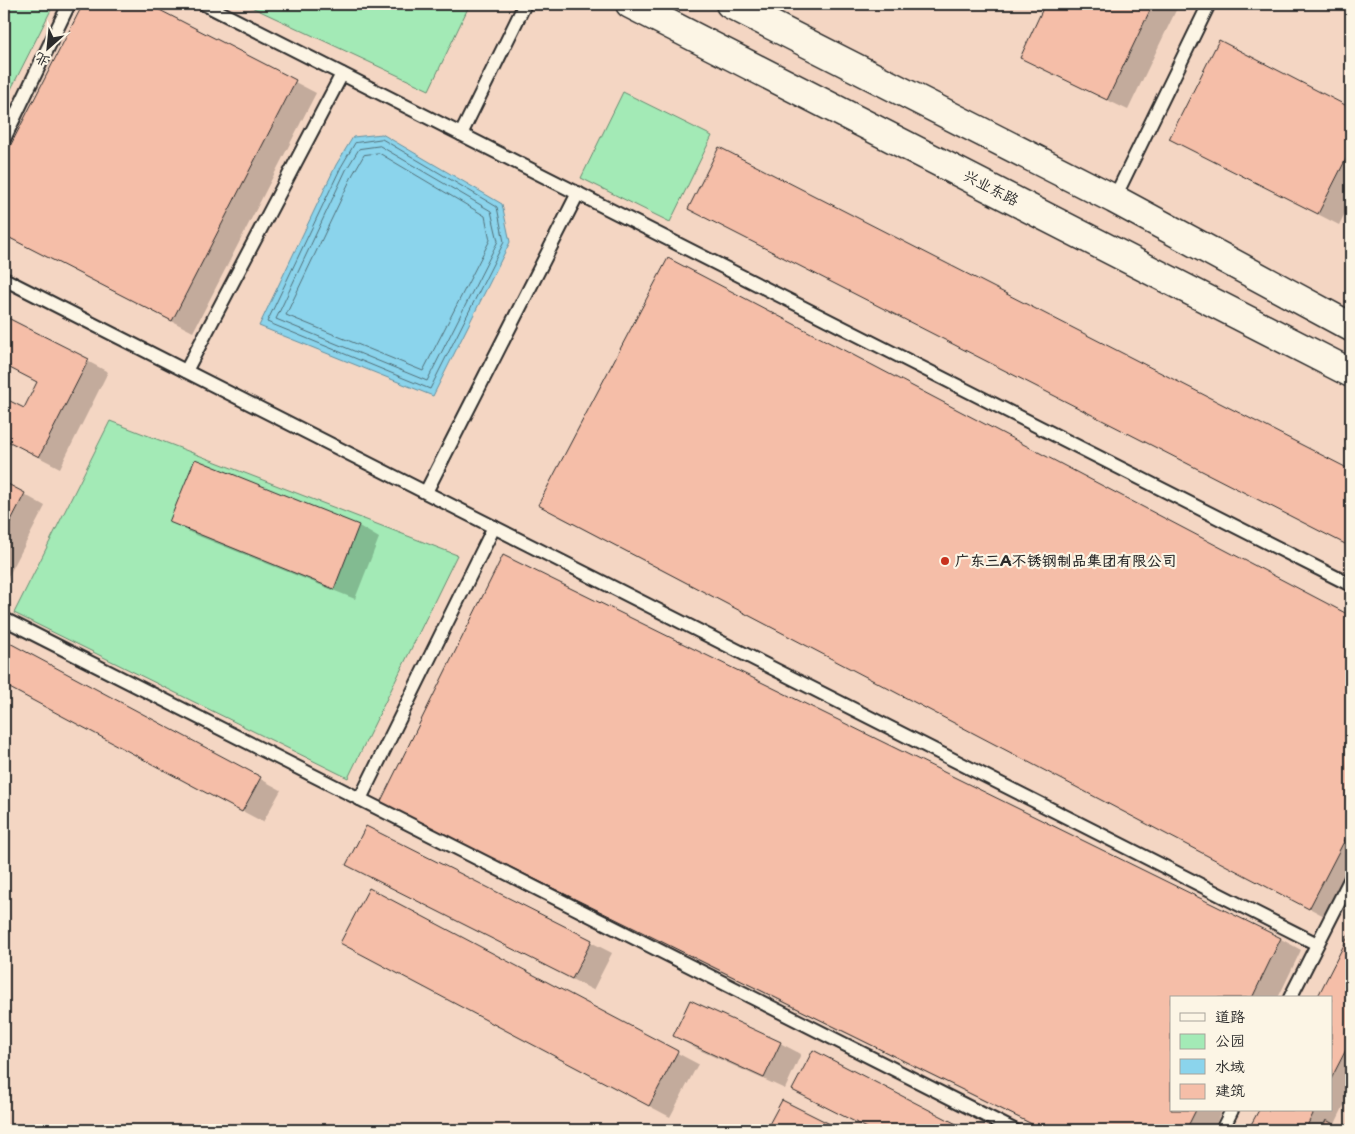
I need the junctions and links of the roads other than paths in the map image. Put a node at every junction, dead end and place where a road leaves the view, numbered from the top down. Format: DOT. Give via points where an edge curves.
graph roads {
  1 [pos="69,4"];
  2 [pos="204,4"];
  3 [pos="525,4"];
  4 [pos="630,4"];
  5 [pos="730,4"];
  6 [pos="1209,4"];
  7 [pos="342,74"];
  8 [pos="462,134"];
  9 [pos="4,139"];
  10 [pos="578,193"];
  11 [pos="1114,199"];
  12 [pos="4,279"];
  13 [pos="1351,327"];
  14 [pos="186,371"];
  15 [pos="1351,373"];
  16 [pos="426,492"];
  17 [pos="494,527"];
  18 [pos="1351,585"];
  19 [pos="4,619"];
  20 [pos="360,799"];
  21 [pos="1351,878"];
  22 [pos="1317,944"];
  23 [pos="1291,996"];
  24 [pos="1231,1112"];
  25 [pos="1014,1130"];
  26 [pos="1222,1130"];
  1 -- 9 [label="lane"];
  2 -- 7 [label="lane"];
  3 -- 8 [label="lane"];
  4 -- 15 [label="street, 兴业东路"];
  5 -- 11 [label="street"];
  6 -- 11 [label="lane"];
  7 -- 8 [label="lane"];
  7 -- 14 [label="lane"];
  8 -- 10 [label="lane"];
  10 -- 16 [label="lane"];
  10 -- 18 [label="lane"];
  11 -- 13 [label="street"];
  12 -- 14 [label="lane"];
  14 -- 16 [label="lane"];
  16 -- 17 [label="lane"];
  17 -- 20 [label="lane"];
  17 -- 22 [label="lane"];
  19 -- 20 [label="lane"];
  20 -- 25 [label="lane"];
  21 -- 22 [label="lane"];
  22 -- 23 [label="lane"];
  24 -- 26 [label="lane"];
}
